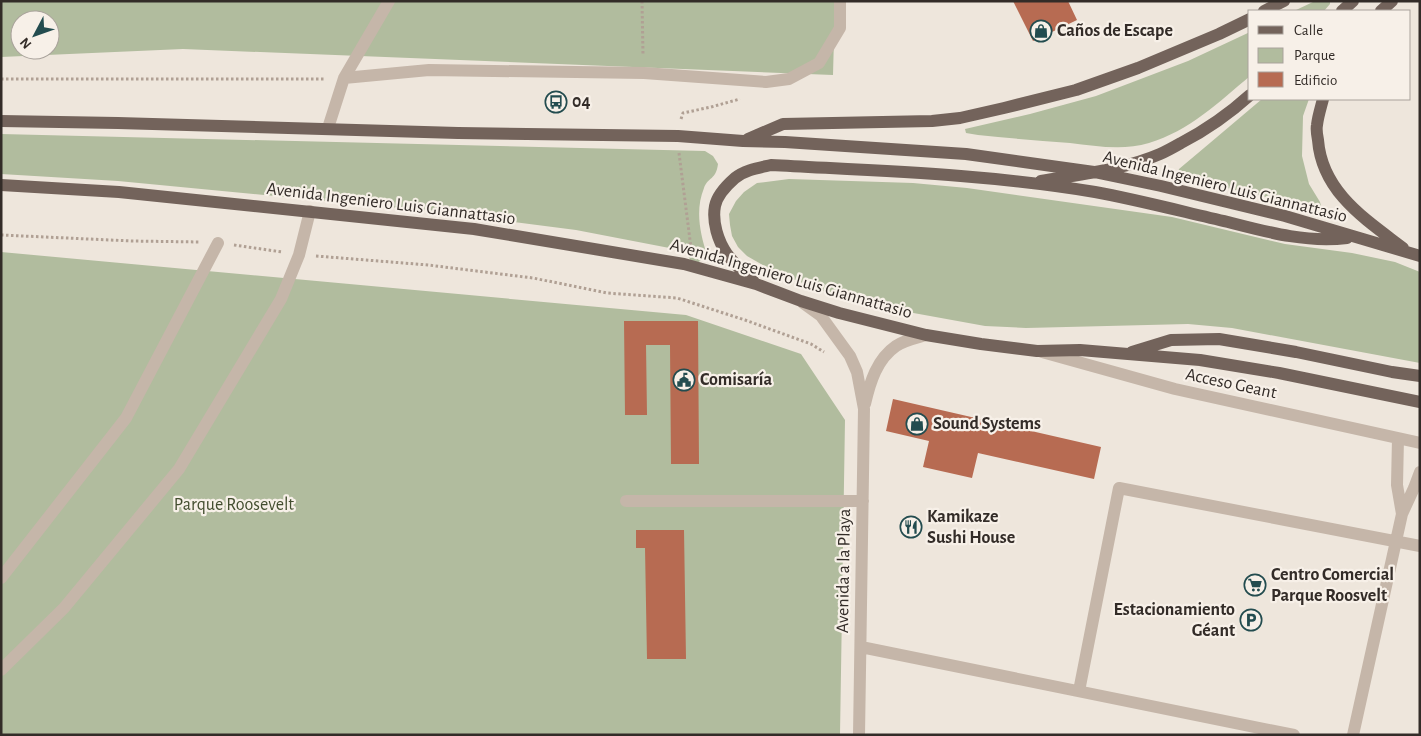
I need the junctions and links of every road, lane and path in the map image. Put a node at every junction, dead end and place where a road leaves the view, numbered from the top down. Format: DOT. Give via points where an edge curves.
graph roads {
  1 [pos="389,1"];
  2 [pos="642,1"];
  3 [pos="840,1"];
  4 [pos="1284,1"];
  5 [pos="1353,1"];
  6 [pos="1392,1"];
  7 [pos="1266,10"];
  8 [pos="1343,10"];
  9 [pos="1382,10"];
  10 [pos="1248,19"];
  11 [pos="644,73"];
  12 [pos="344,78"];
  13 [pos="1,79"];
  14 [pos="766,82"];
  15 [pos="1248,97"];
  16 [pos="1323,100"];
  17 [pos="1,121"];
  18 [pos="328,128"];
  19 [pos="678,136"];
  20 [pos="743,141"];
  21 [pos="1094,172"];
  22 [pos="1028,183"];
  23 [pos="1,185"];
  24 [pos="310,211"];
  25 [pos="1,235"];
  26 [pos="1354,237"];
  27 [pos="218,243"];
  28 [pos="1406,252"];
  29 [pos="299,254"];
  30 [pos="1420,256"];
  31 [pos="694,266"];
  32 [pos="756,284"];
  33 [pos="802,301"];
  34 [pos="926,335"];
  35 [pos="1038,351"];
  36 [pos="826,354"];
  37 [pos="1125,354"];
  38 [pos="1420,376"];
  39 [pos="1420,402"];
  40 [pos="864,408"];
  41 [pos="1398,438"];
  42 [pos="1420,443"];
  43 [pos="1420,472"];
  44 [pos="626,501"];
  45 [pos="862,501"];
  46 [pos="1402,514"];
  47 [pos="1396,542"];
  48 [pos="1420,546"];
  49 [pos="1,578"];
  50 [pos="861,647"];
  51 [pos="1,670"];
  52 [pos="1079,691"];
  53 [pos="859,735"];
  54 [pos="1294,735"];
  55 [pos="1353,735"];
  1 -- 12 [label="street"];
  2 -- 11 [label="path"];
  3 -- 14 [label="street" via="840,28 819,63 789,79"];
  4 -- 7 [label="main road"];
  5 -- 8 [label="main road"];
  6 -- 9 [label="main road"];
  10 -- 20 [label="main road" via="1129,71 1076,90 995,110 932,121 783,124"];
  11 -- 12 [label="street" via="429,70"];
  11 -- 14 [label="street"];
  12 -- 13 [label="path"];
  12 -- 18 [label="street"];
  14 -- 19 [label="path" via="756,94 683,113"];
  15 -- 21 [label="main road" via="1201,132 1161,154"];
  16 -- 28 [label="main road" via="1316,126 1326,173 1360,215"];
  17 -- 18 [label="main road, Avenida Ingeniero Luis Giannattasio"];
  18 -- 19 [label="main road, Avenida Ingeniero Luis Giannattasio"];
  19 -- 20 [label="main road, Avenida Ingeniero Luis Giannattasio"];
  19 -- 31 [label="path"];
  20 -- 21 [label="main road, Avenida Ingeniero Luis Giannattasio" via="966,154"];
  21 -- 22 [label="main road"];
  21 -- 26 [label="main road, Avenida Ingeniero Luis Giannattasio" via="1275,214"];
  22 -- 26 [label="main road" via="1096,192 1285,236"];
  22 -- 32 [label="main road" via="982,177 780,165 751,170 722,191 715,206 715,222 727,255"];
  23 -- 24 [label="main road, Avenida Ingeniero Luis Giannattasio" via="119,192"];
  24 -- 29 [label="street"];
  24 -- 31 [label="main road, Avenida Ingeniero Luis Giannattasio" via="474,229"];
  25 -- 27 [label="path"];
  26 -- 28 [label="main road, Avenida Ingeniero Luis Giannattasio"];
  27 -- 29 [label="path"];
  27 -- 49 [label="street" via="126,418"];
  28 -- 30 [label="main road, Avenida Ingeniero Luis Giannattasio"];
  29 -- 36 [label="path" via="428,265 533,278 607,293 677,298 811,344"];
  29 -- 51 [label="street" via="281,299 179,470 64,608"];
  31 -- 32 [label="main road, Avenida Ingeniero Luis Giannattasio"];
  32 -- 33 [label="main road, Avenida Ingeniero Luis Giannattasio"];
  33 -- 34 [label="main road, Avenida Ingeniero Luis Giannattasio"];
  33 -- 40 [label="street" via="821,316 850,356 857,372"];
  34 -- 35 [label="main road, Avenida Ingeniero Luis Giannattasio"];
  34 -- 40 [label="street" via="907,340 887,355 870,383"];
  35 -- 37 [label="main road, Avenida Ingeniero Luis Giannattasio"];
  35 -- 41 [label="street, Acceso Geant" via="1175,389"];
  37 -- 38 [label="main road" via="1172,340 1219,339"];
  37 -- 39 [label="main road, Avenida Ingeniero Luis Giannattasio" via="1200,360"];
  40 -- 45 [label="street, Avenida a la Playa"];
  41 -- 42 [label="street, Acceso Geant"];
  41 -- 46 [label="street" via="1397,485"];
  43 -- 46 [label="street"];
  44 -- 45 [label="street"];
  45 -- 50 [label="street, Avenida a la Playa"];
  46 -- 47 [label="street"];
  47 -- 48 [label="street"];
  47 -- 52 [label="street" via="1119,488"];
  47 -- 55 [label="street"];
  50 -- 52 [label="street"];
  50 -- 53 [label="street, Avenida a la Playa"];
  52 -- 54 [label="street"];
}
